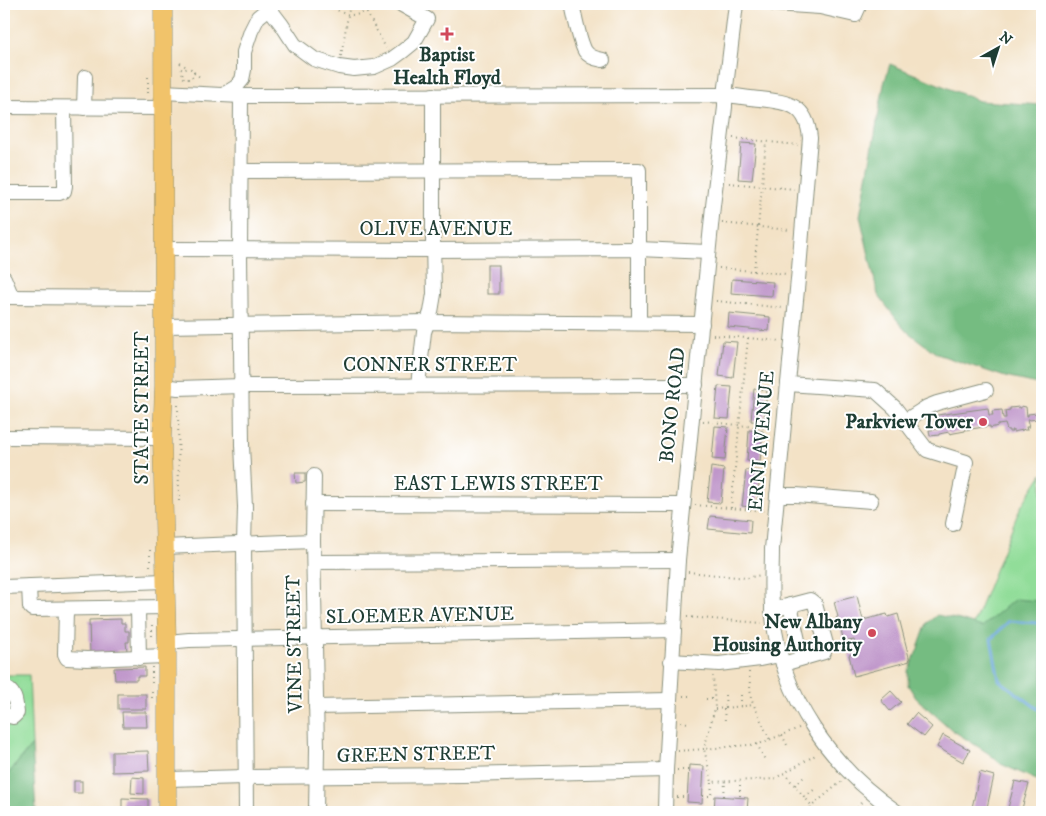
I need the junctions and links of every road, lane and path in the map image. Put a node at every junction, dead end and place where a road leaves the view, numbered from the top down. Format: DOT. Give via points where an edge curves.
graph roads {
  1 [pos="163,4"];
  2 [pos="330,4"];
  3 [pos="350,4"];
  4 [pos="362,4"];
  5 [pos="376,4"];
  6 [pos="572,4"];
  7 [pos="736,4"];
  8 [pos="775,4"];
  9 [pos="860,4"];
  10 [pos="269,5"];
  11 [pos="402,5"];
  12 [pos="821,6"];
  13 [pos="367,12"];
  14 [pos="348,15"];
  15 [pos="392,59"];
  16 [pos="603,60"];
  17 [pos="180,62"];
  18 [pos="339,67"];
  19 [pos="188,68"];
  20 [pos="194,72"];
  21 [pos="85,76"];
  22 [pos="148,77"];
  23 [pos="200,77"];
  24 [pos="408,88"];
  25 [pos="725,94"];
  26 [pos="223,95"];
  27 [pos="433,95"];
  28 [pos="241,96"];
  29 [pos="158,100"];
  30 [pos="4,108"];
  31 [pos="64,108"];
  32 [pos="84,108"];
  33 [pos="728,138"];
  34 [pos="766,142"];
  35 [pos="802,145"];
  36 [pos="433,170"];
  37 [pos="241,171"];
  38 [pos="724,182"];
  39 [pos="762,186"];
  40 [pos="797,190"];
  41 [pos="4,193"];
  42 [pos="720,223"];
  43 [pos="758,227"];
  44 [pos="794,230"];
  45 [pos="240,248"];
  46 [pos="164,249"];
  47 [pos="639,249"];
  48 [pos="434,250"];
  49 [pos="708,252"];
  50 [pos="715,267"];
  51 [pos="754,271"];
  52 [pos="789,274"];
  53 [pos="4,278"];
  54 [pos="8,297"];
  55 [pos="164,298"];
  56 [pos="712,301"];
  57 [pos="786,308"];
  58 [pos="428,322"];
  59 [pos="639,323"];
  60 [pos="241,325"];
  61 [pos="164,326"];
  62 [pos="705,329"];
  63 [pos="748,338"];
  64 [pos="782,341"];
  65 [pos="788,384"];
  66 [pos="418,385"];
  67 [pos="696,385"];
  68 [pos="242,386"];
  69 [pos="171,387"];
  70 [pos="986,390"];
  71 [pos="700,420"];
  72 [pos="905,421"];
  73 [pos="740,425"];
  74 [pos="774,429"];
  75 [pos="4,437"];
  76 [pos="162,438"];
  77 [pos="314,476"];
  78 [pos="777,495"];
  79 [pos="871,501"];
  80 [pos="314,504"];
  81 [pos="688,505"];
  82 [pos="179,506"];
  83 [pos="731,508"];
  84 [pos="766,511"];
  85 [pos="953,524"];
  86 [pos="313,541"];
  87 [pos="244,544"];
  88 [pos="164,547"];
  89 [pos="678,560"];
  90 [pos="314,562"];
  91 [pos="686,572"];
  92 [pos="761,576"];
  93 [pos="164,581"];
  94 [pos="29,586"];
  95 [pos="4,587"];
  96 [pos="790,605"];
  97 [pos="166,607"];
  98 [pos="138,608"];
  99 [pos="66,609"];
  100 [pos="772,610"];
  101 [pos="682,617"];
  102 [pos="765,623"];
  103 [pos="674,630"];
  104 [pos="315,638"];
  105 [pos="245,639"];
  106 [pos="166,649"];
  107 [pos="139,658"];
  108 [pos="802,658"];
  109 [pos="782,659"];
  110 [pos="671,661"];
  111 [pos="748,671"];
  112 [pos="713,675"];
  113 [pos="4,688"];
  114 [pos="725,695"];
  115 [pos="741,695"];
  116 [pos="691,696"];
  117 [pos="674,698"];
  118 [pos="706,699"];
  119 [pos="714,699"];
  120 [pos="754,706"];
  121 [pos="316,707"];
  122 [pos="741,707"];
  123 [pos="725,708"];
  124 [pos="715,709"];
  125 [pos="4,715"];
  126 [pos="725,721"];
  127 [pos="677,722"];
  128 [pos="705,722"];
  129 [pos="711,722"];
  130 [pos="689,723"];
  131 [pos="803,726"];
  132 [pos="782,735"];
  133 [pos="770,740"];
  134 [pos="757,744"];
  135 [pos="788,747"];
  136 [pos="704,749"];
  137 [pos="676,751"];
  138 [pos="821,752"];
  139 [pos="765,760"];
  140 [pos="794,761"];
  141 [pos="797,765"];
  142 [pos="670,770"];
  143 [pos="688,770"];
  144 [pos="704,773"];
  145 [pos="710,773"];
  146 [pos="775,773"];
  147 [pos="784,773"];
  148 [pos="246,777"];
  149 [pos="316,777"];
  150 [pos="777,777"];
  151 [pos="804,777"];
  152 [pos="845,778"];
  153 [pos="168,779"];
  154 [pos="740,781"];
  155 [pos="712,782"];
  156 [pos="725,782"];
  157 [pos="795,786"];
  158 [pos="815,789"];
  159 [pos="703,796"];
  160 [pos="724,796"];
  161 [pos="740,796"];
  162 [pos="674,797"];
  163 [pos="686,797"];
  164 [pos="864,797"];
  165 [pos="805,798"];
  166 [pos="812,806"];
  167 [pos="167,812"];
  168 [pos="246,812"];
  169 [pos="316,812"];
  170 [pos="665,812"];
  171 [pos="807,812"];
  172 [pos="855,812"];
  173 [pos="897,812"];
  1 -- 29 [label="main road, STATE STREET"];
  2 -- 14 [label="path"];
  3 -- 14 [label="path"];
  4 -- 13 [label="path"];
  5 -- 13 [label="path"];
  6 -- 16 [label="street" via="586,52 594,59"];
  7 -- 25 [label="street, BONO ROAD"];
  8 -- 12 [label="street"];
  9 -- 12 [label="street" via="855,15"];
  10 -- 18 [label="street" via="295,45 314,59"];
  10 -- 26 [label="street" via="251,31 244,52 242,80"];
  11 -- 15 [label="street" via="427,19 414,42"];
  13 -- 14 [label="path"];
  13 -- 15 [label="path"];
  14 -- 18 [label="path"];
  15 -- 18 [label="street" via="374,66"];
  15 -- 24 [label="path"];
  17 -- 19 [label="path"];
  19 -- 20 [label="path"];
  19 -- 20 [label="path" via="182,70 182,76 187,80"];
  20 -- 23 [label="path"];
  21 -- 32 [label="street"];
  22 -- 29 [label="path"];
  25 -- 27 [label="street, ERNI AVENUE"];
  25 -- 49 [label="street, BONO ROAD"];
  25 -- 65 [label="street, ERNI AVENUE" via="789,104 803,115 809,130"];
  26 -- 28 [label="street, ERNI AVENUE"];
  26 -- 29 [label="street, ERNI AVENUE"];
  27 -- 28 [label="street, ERNI AVENUE"];
  27 -- 36 [label="street"];
  28 -- 37 [label="street"];
  29 -- 32 [label="street, ERNI AVENUE"];
  29 -- 46 [label="main road, STATE STREET"];
  30 -- 31 [label="street, ERNI AVENUE"];
  31 -- 32 [label="street, ERNI AVENUE"];
  31 -- 41 [label="street" via="64,191"];
  33 -- 34 [label="path"];
  34 -- 35 [label="path"];
  34 -- 39 [label="path"];
  36 -- 37 [label="street"];
  36 -- 47 [label="street" via="639,170"];
  36 -- 48 [label="street"];
  37 -- 45 [label="street"];
  38 -- 39 [label="path"];
  39 -- 40 [label="path"];
  39 -- 43 [label="path"];
  42 -- 43 [label="path"];
  43 -- 44 [label="path"];
  43 -- 51 [label="path"];
  45 -- 46 [label="street, OLIVE AVENUE"];
  45 -- 48 [label="street, OLIVE AVENUE"];
  45 -- 60 [label="street"];
  46 -- 55 [label="main road, STATE STREET"];
  47 -- 48 [label="street, OLIVE AVENUE"];
  47 -- 49 [label="street, OLIVE AVENUE"];
  47 -- 59 [label="street"];
  48 -- 58 [label="street" via="434,294"];
  49 -- 62 [label="street, BONO ROAD"];
  50 -- 51 [label="path"];
  51 -- 52 [label="path"];
  53 -- 54 [label="street"];
  54 -- 55 [label="street"];
  55 -- 61 [label="main road, STATE STREET"];
  56 -- 57 [label="path"];
  58 -- 59 [label="street"];
  58 -- 60 [label="street"];
  58 -- 66 [label="street"];
  59 -- 62 [label="street"];
  60 -- 61 [label="street"];
  60 -- 68 [label="street"];
  61 -- 69 [label="main road, STATE STREET"];
  62 -- 63 [label="path"];
  62 -- 67 [label="street, BONO ROAD"];
  63 -- 64 [label="path"];
  63 -- 73 [label="path"];
  65 -- 72 [label="street" via="875,390"];
  65 -- 78 [label="street, ERNI AVENUE"];
  66 -- 67 [label="street, CONNER STREET"];
  66 -- 68 [label="street, CONNER STREET"];
  67 -- 81 [label="street, BONO ROAD"];
  68 -- 69 [label="street, CONNER STREET"];
  68 -- 87 [label="street"];
  69 -- 76 [label="main road, STATE STREET"];
  69 -- 82 [label="path"];
  70 -- 72 [label="street" via="937,403"];
  71 -- 73 [label="path"];
  72 -- 85 [label="street" via="927,450 966,462"];
  73 -- 74 [label="path"];
  73 -- 83 [label="path"];
  75 -- 76 [label="street"];
  76 -- 88 [label="main road, STATE STREET"];
  77 -- 80 [label="street, VINE STREET"];
  78 -- 79 [label="street"];
  78 -- 100 [label="street, ERNI AVENUE"];
  80 -- 81 [label="street, EAST LEWIS STREET"];
  80 -- 86 [label="street, VINE STREET"];
  81 -- 83 [label="path"];
  81 -- 89 [label="street, BONO ROAD"];
  83 -- 84 [label="path"];
  86 -- 87 [label="street"];
  86 -- 90 [label="street, VINE STREET"];
  87 -- 88 [label="street"];
  87 -- 105 [label="street"];
  88 -- 93 [label="main road, STATE STREET"];
  89 -- 90 [label="street"];
  89 -- 103 [label="street, BONO ROAD"];
  90 -- 104 [label="street, VINE STREET"];
  91 -- 92 [label="path" via="747,578"];
  93 -- 94 [label="street"];
  93 -- 97 [label="main road, STATE STREET"];
  94 -- 95 [label="street"];
  94 -- 99 [label="street" via="31,608"];
  96 -- 100 [label="street"];
  96 -- 108 [label="street"];
  96 -- 108 [label="street" via="810,600 815,604 826,644 824,652"];
  97 -- 98 [label="street"];
  97 -- 106 [label="main road, STATE STREET"];
  98 -- 99 [label="street"];
  98 -- 107 [label="street"];
  99 -- 107 [label="street, SLOEMER AVENUE" via="67,658"];
  100 -- 109 [label="street, ERNI AVENUE"];
  101 -- 102 [label="path"];
  103 -- 104 [label="street, SLOEMER AVENUE"];
  103 -- 110 [label="street, BONO ROAD"];
  104 -- 105 [label="street, SLOEMER AVENUE"];
  104 -- 121 [label="street, VINE STREET"];
  105 -- 106 [label="street, SLOEMER AVENUE" via="189,640"];
  105 -- 148 [label="street"];
  106 -- 107 [label="street, SLOEMER AVENUE"];
  106 -- 153 [label="main road, STATE STREET"];
  108 -- 109 [label="street"];
  109 -- 110 [label="street" via="719,664"];
  109 -- 173 [label="street, ERNI AVENUE" via="799,705 830,752 863,786"];
  110 -- 117 [label="street, BONO ROAD"];
  111 -- 120 [label="path"];
  112 -- 119 [label="path"];
  113 -- 125 [label="street" via="13,693 17,713 13,717"];
  114 -- 123 [label="path"];
  115 -- 122 [label="path"];
  116 -- 117 [label="path"];
  117 -- 121 [label="street"];
  117 -- 142 [label="street, BONO ROAD"];
  118 -- 119 [label="path"];
  119 -- 124 [label="path"];
  120 -- 122 [label="path"];
  120 -- 133 [label="path"];
  121 -- 149 [label="street, VINE STREET"];
  122 -- 123 [label="path"];
  123 -- 124 [label="path"];
  123 -- 126 [label="path"];
  124 -- 129 [label="path"];
  127 -- 130 [label="path"];
  128 -- 129 [label="path"];
  129 -- 136 [label="path"];
  131 -- 132 [label="path"];
  132 -- 133 [label="path"];
  132 -- 135 [label="path"];
  133 -- 134 [label="path"];
  134 -- 136 [label="path"];
  134 -- 139 [label="path"];
  136 -- 137 [label="path"];
  136 -- 145 [label="path"];
  138 -- 141 [label="path"];
  140 -- 141 [label="path"];
  141 -- 147 [label="path"];
  142 -- 143 [label="path"];
  142 -- 149 [label="street, GREEN STREET"];
  142 -- 170 [label="street, BONO ROAD"];
  144 -- 145 [label="path"];
  145 -- 155 [label="path"];
  146 -- 150 [label="path"];
  147 -- 150 [label="path"];
  147 -- 157 [label="path"];
  148 -- 149 [label="street, GREEN STREET"];
  148 -- 153 [label="street, GREEN STREET"];
  148 -- 168 [label="street"];
  149 -- 169 [label="street, VINE STREET"];
  150 -- 154 [label="path"];
  151 -- 157 [label="path"];
  152 -- 166 [label="path"];
  153 -- 167 [label="main road, STATE STREET"];
  154 -- 156 [label="path"];
  154 -- 161 [label="path"];
  155 -- 156 [label="path"];
  155 -- 159 [label="path" via="711,796"];
  156 -- 160 [label="path"];
  157 -- 165 [label="path"];
  158 -- 165 [label="path"];
  162 -- 163 [label="path"];
  164 -- 172 [label="path"];
  165 -- 166 [label="path"];
  166 -- 171 [label="path"];
}
